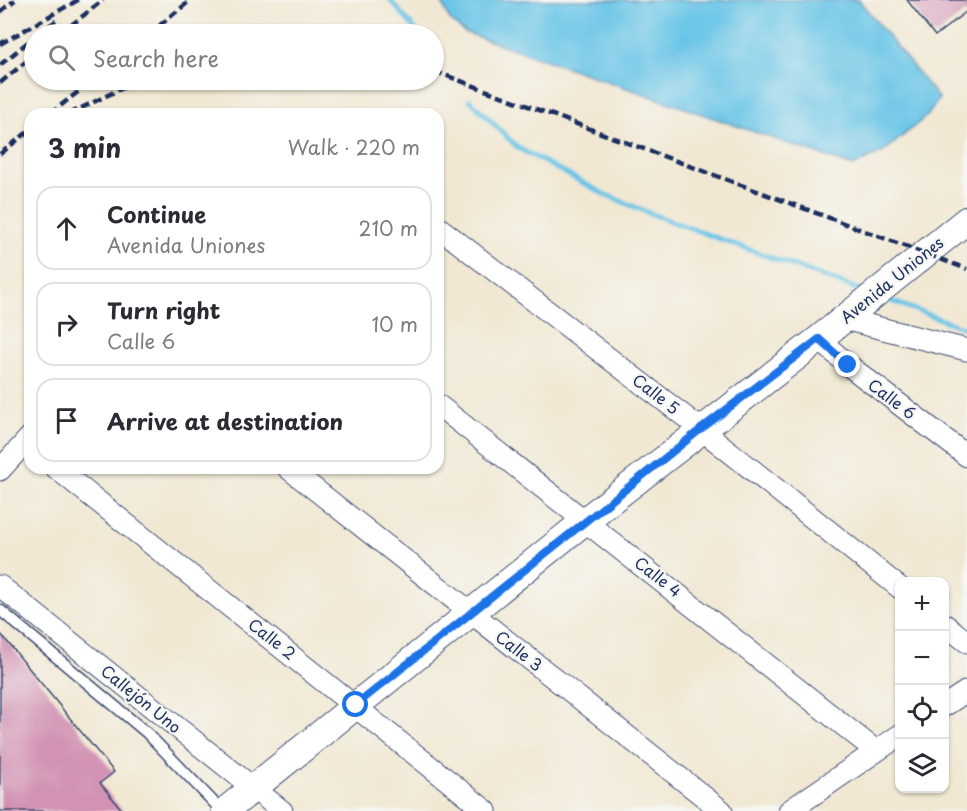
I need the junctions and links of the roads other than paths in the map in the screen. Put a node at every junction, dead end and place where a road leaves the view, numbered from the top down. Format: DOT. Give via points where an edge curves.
graph roads {
  1 [pos="967,220"];
  2 [pos="444,232"];
  3 [pos="850,314"];
  4 [pos="819,339"];
  5 [pos="967,350"];
  6 [pos="444,410"];
  7 [pos="701,429"];
  8 [pos="24,446"];
  9 [pos="967,456"];
  10 [pos="0,470"];
  11 [pos="64,474"];
  12 [pos="296,474"];
  13 [pos="586,520"];
  14 [pos="895,584"];
  15 [pos="0,586"];
  16 [pos="0,610"];
  17 [pos="471,613"];
  18 [pos="949,627"];
  19 [pos="967,642"];
  20 [pos="967,691"];
  21 [pos="949,702"];
  22 [pos="356,705"];
  23 [pos="895,738"];
  24 [pos="876,751"];
  25 [pos="236,805"];
  26 [pos="282,811"];
  27 [pos="486,811"];
  28 [pos="722,811"];
  29 [pos="789,811"];
  1 -- 3 [label="street, Avenida Uniones"];
  2 -- 7 [label="street, Calle 5"];
  3 -- 4 [label="street, Avenida Uniones"];
  3 -- 5 [label="street"];
  4 -- 7 [label="street, Avenida Uniones"];
  4 -- 9 [label="street, Calle 6"];
  6 -- 13 [label="street, Calle 4"];
  7 -- 13 [label="street, Avenida Uniones"];
  7 -- 14 [label="street, Calle 5"];
  8 -- 10 [label="street"];
  11 -- 22 [label="street, Calle 2"];
  12 -- 17 [label="street, Calle 3"];
  13 -- 17 [label="street, Avenida Uniones"];
  13 -- 24 [label="street, Calle 4"];
  15 -- 25 [label="street, Callejón Uno"];
  16 -- 25 [label="lane"];
  17 -- 22 [label="street, Avenida Uniones"];
  17 -- 28 [label="street, Calle 3"];
  18 -- 19 [label="street"];
  20 -- 21 [label="street"];
  22 -- 25 [label="street, Avenida Uniones"];
  22 -- 27 [label="street, Calle 2"];
  23 -- 24 [label="street"];
  24 -- 29 [label="street"];
  25 -- 26 [label="street, Callejón Uno"];
}
